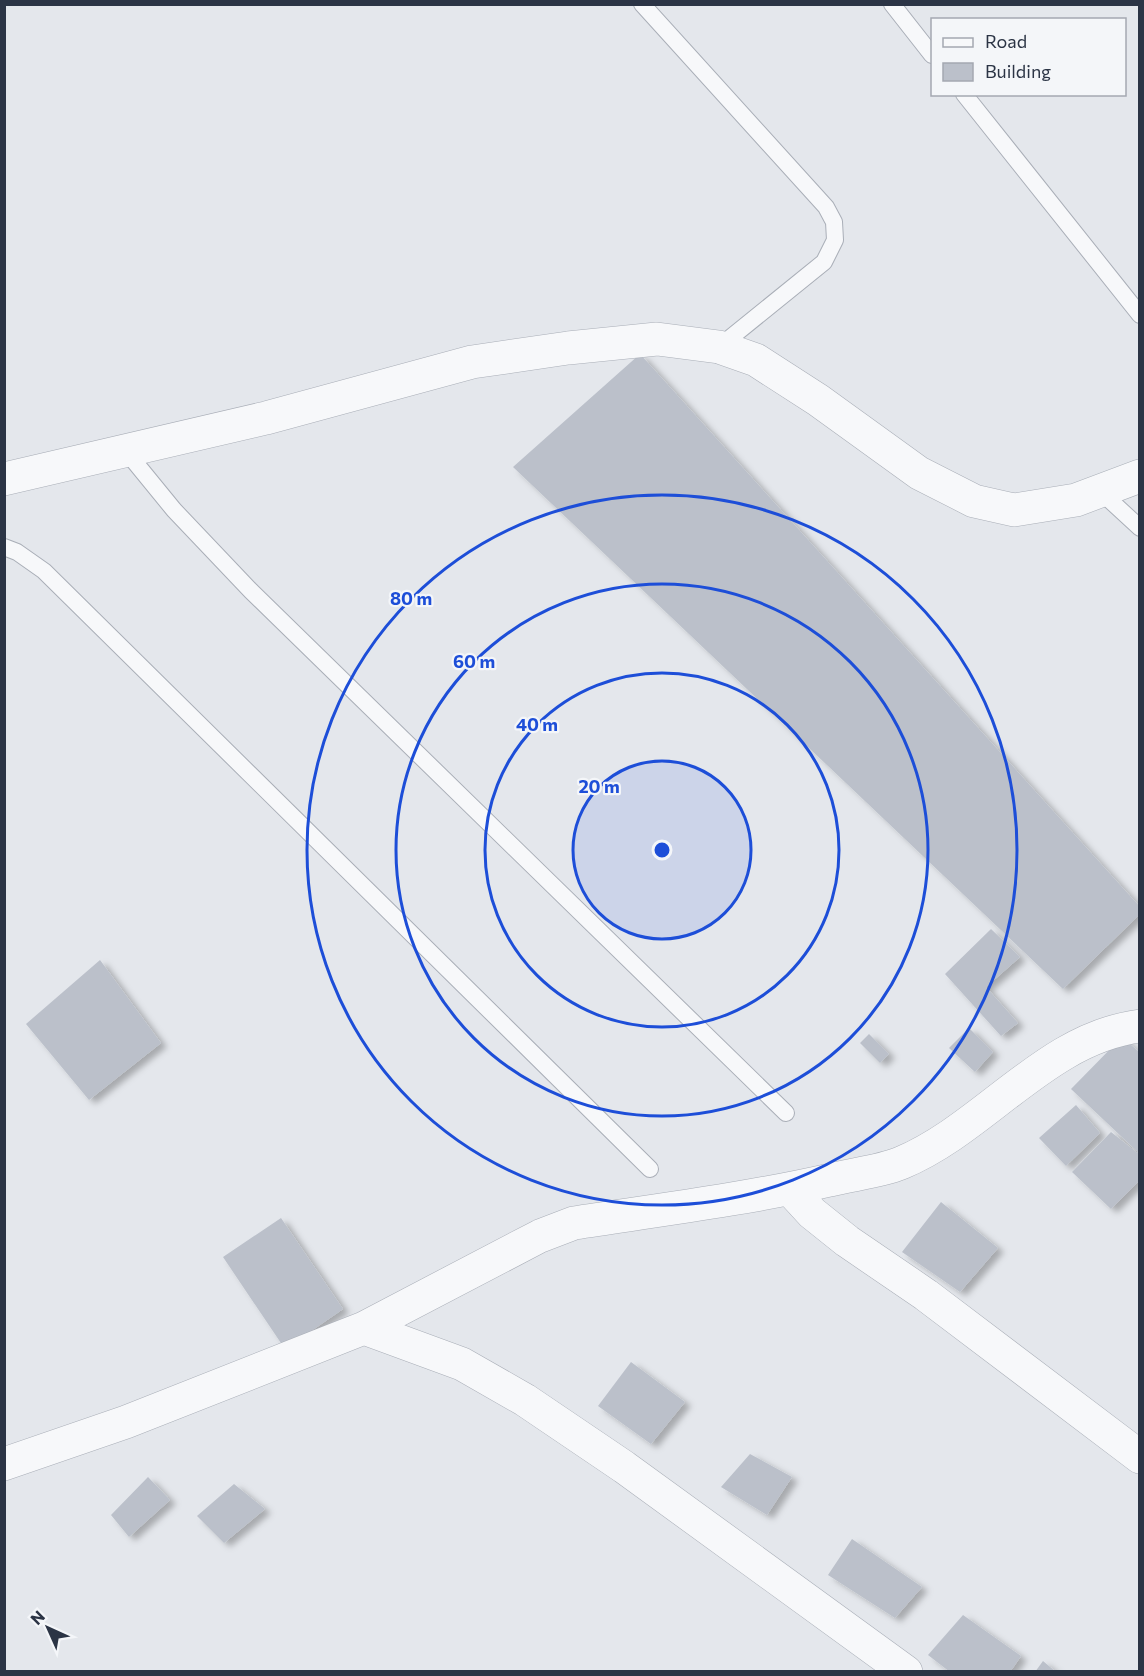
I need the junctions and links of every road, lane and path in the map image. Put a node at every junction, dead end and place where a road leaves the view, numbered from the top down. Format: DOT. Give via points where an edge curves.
graph roads {
  1 [pos="642,4"];
  2 [pos="892,4"];
  3 [pos="931,53"];
  4 [pos="966,96"];
  5 [pos="1140,315"];
  6 [pos="719,347"];
  7 [pos="125,450"];
  8 [pos="1140,476"];
  9 [pos="4,479"];
  10 [pos="1100,491"];
  11 [pos="1140,528"];
  12 [pos="4,547"];
  13 [pos="1140,1026"];
  14 [pos="786,1113"];
  15 [pos="650,1169"];
  16 [pos="790,1189"];
  17 [pos="364,1328"];
  18 [pos="1140,1457"];
  19 [pos="4,1464"];
  20 [pos="906,1671"];
  1 -- 6 [label="lane" via="826,207 834,222 835,240 824,262"];
  2 -- 3 [label="lane"];
  4 -- 5 [label="lane"];
  6 -- 7 [label="street" via="657,339 472,362 266,418"];
  6 -- 10 [label="street" via="756,360 919,472 974,501 1014,510 1076,500"];
  7 -- 9 [label="street"];
  7 -- 14 [label="lane" via="174,510 251,591"];
  8 -- 10 [label="street"];
  10 -- 11 [label="lane"];
  12 -- 15 [label="lane" via="44,571"];
  13 -- 16 [label="street" via="1119,1028 1083,1042 932,1149 898,1164"];
  16 -- 17 [label="street" via="574,1223 540,1236"];
  16 -- 18 [label="street" via="847,1241 926,1295"];
  17 -- 19 [label="street" via="126,1422"];
  17 -- 20 [label="street" via="462,1364 525,1400"];
}
